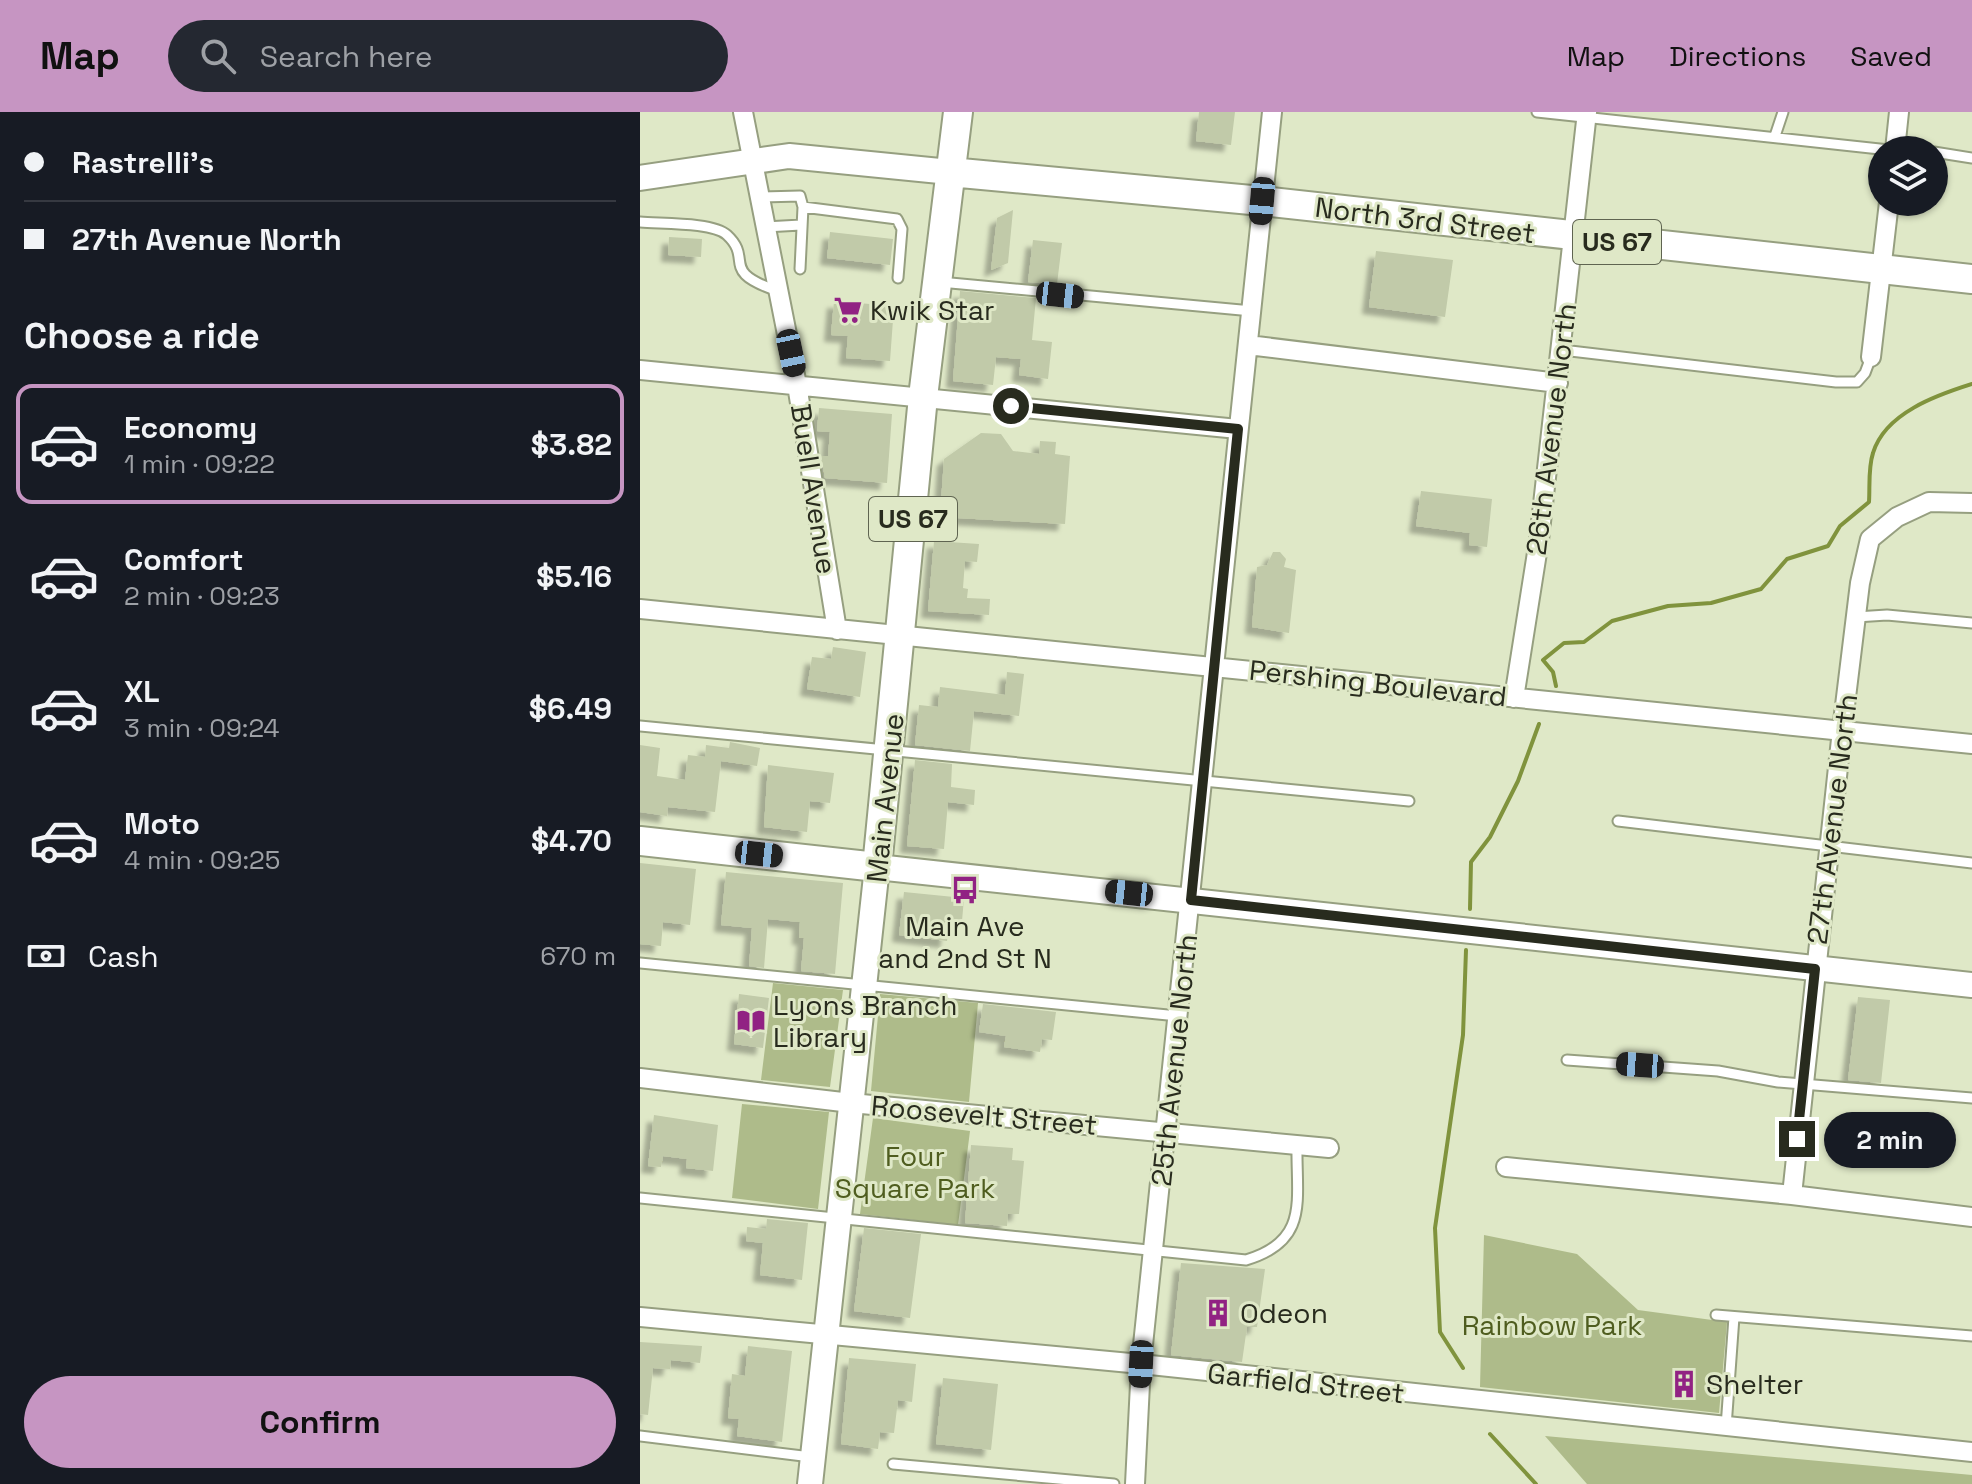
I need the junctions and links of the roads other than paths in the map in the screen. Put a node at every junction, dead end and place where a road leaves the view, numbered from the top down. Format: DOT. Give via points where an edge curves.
graph roads {
  1 [pos="743,112"];
  2 [pos="958,112"];
  3 [pos="1272,112"];
  4 [pos="1537,112"];
  5 [pos="1783,112"];
  6 [pos="1899,112"];
  7 [pos="1586,115"];
  8 [pos="1775,136"];
  9 [pos="1895,136"];
  10 [pos="1868,147"];
  11 [pos="1948,154"];
  12 [pos="1972,158"];
  13 [pos="751,161"];
  14 [pos="950,172"];
  15 [pos="640,178"];
  16 [pos="759,197"];
  17 [pos="1262,201"];
  18 [pos="803,207"];
  19 [pos="1888,216"];
  20 [pos="640,222"];
  21 [pos="801,225"];
  22 [pos="765,227"];
  23 [pos="1573,237"];
  24 [pos="800,269"];
  25 [pos="1882,269"];
  26 [pos="898,278"];
  27 [pos="1972,279"];
  28 [pos="937,281"];
  29 [pos="778,291"];
  30 [pos="1252,311"];
  31 [pos="1248,345"];
  32 [pos="1562,350"];
  33 [pos="1871,357"];
  34 [pos="640,370"];
  35 [pos="1558,383"];
  36 [pos="797,385"];
  37 [pos="923,397"];
  38 [pos="1238,429"];
  39 [pos="1972,503"];
  40 [pos="640,609"];
  41 [pos="1856,617"];
  42 [pos="1972,623"];
  43 [pos="837,630"];
  44 [pos="902,634"];
  45 [pos="1215,666"];
  46 [pos="1514,698"];
  47 [pos="640,726"];
  48 [pos="1842,730"];
  49 [pos="1972,744"];
  50 [pos="889,752"];
  51 [pos="1204,782"];
  52 [pos="1409,801"];
  53 [pos="1618,821"];
  54 [pos="640,841"];
  55 [pos="1828,848"];
  56 [pos="1972,863"];
  57 [pos="877,867"];
  58 [pos="1191,900"];
  59 [pos="640,963"];
  60 [pos="1815,969"];
  61 [pos="865,985"];
  62 [pos="1972,985"];
  63 [pos="1179,1016"];
  64 [pos="1567,1060"];
  65 [pos="640,1078"];
  66 [pos="1803,1083"];
  67 [pos="1972,1098"];
  68 [pos="851,1103"];
  69 [pos="1166,1132"];
  70 [pos="1297,1145"];
  71 [pos="1329,1148"];
  72 [pos="1506,1167"];
  73 [pos="1792,1195"];
  74 [pos="640,1198"];
  75 [pos="1972,1217"];
  76 [pos="842,1219"];
  77 [pos="1153,1251"];
  78 [pos="1716,1315"];
  79 [pos="640,1317"];
  80 [pos="1734,1317"];
  81 [pos="826,1334"];
  82 [pos="1972,1336"];
  83 [pos="1141,1364"];
  84 [pos="1726,1427"];
  85 [pos="640,1436"];
  86 [pos="1972,1452"];
  87 [pos="813,1457"];
  88 [pos="893,1464"];
  89 [pos="810,1484"];
  90 [pos="1114,1484"];
  91 [pos="1135,1484"];
  1 -- 13 [label="street, Buell Avenue"];
  2 -- 14 [label="main road, Main Avenue"];
  3 -- 17 [label="street, 25th Avenue North"];
  4 -- 7 [label="lane"];
  5 -- 8 [label="lane"];
  6 -- 9 [label="street"];
  7 -- 8 [label="lane"];
  7 -- 23 [label="street, 26th Avenue North"];
  8 -- 10 [label="lane"];
  11 -- 12 [label="lane"];
  13 -- 14 [label="street, North 3rd Street" via="789,156"];
  13 -- 15 [label="street, North 3rd Street"];
  13 -- 16 [label="street, Buell Avenue"];
  14 -- 17 [label="main road, North 3rd Street / US 67"];
  14 -- 28 [label="main road, Main Avenue / US 67"];
  16 -- 18 [label="lane" via="800,196"];
  16 -- 22 [label="street, Buell Avenue"];
  17 -- 23 [label="main road, North 3rd Street / US 67"];
  17 -- 30 [label="street, 25th Avenue North"];
  18 -- 21 [label="lane"];
  18 -- 26 [label="lane" via="897,219 902,229"];
  19 -- 25 [label="street"];
  20 -- 29 [label="lane" via="724,232 741,273"];
  21 -- 22 [label="lane"];
  21 -- 24 [label="lane"];
  22 -- 29 [label="street, Buell Avenue"];
  23 -- 25 [label="main road, North 3rd Street / US 67"];
  23 -- 32 [label="street, 26th Avenue North"];
  25 -- 27 [label="main road, North 3rd Street / US 67"];
  25 -- 33 [label="street"];
  28 -- 30 [label="lane"];
  28 -- 37 [label="main road, Main Avenue / US 67"];
  29 -- 36 [label="street, Buell Avenue"];
  30 -- 31 [label="street, 25th Avenue North"];
  31 -- 35 [label="street"];
  31 -- 38 [label="street, 25th Avenue North"];
  32 -- 33 [label="lane" via="1836,382 1857,382"];
  32 -- 35 [label="street, 26th Avenue North"];
  34 -- 36 [label="street"];
  35 -- 46 [label="street, 26th Avenue North"];
  36 -- 37 [label="street"];
  36 -- 43 [label="street, Buell Avenue"];
  37 -- 38 [label="street"];
  37 -- 44 [label="main road, Main Avenue / US 67"];
  38 -- 45 [label="street, 25th Avenue North"];
  39 -- 41 [label="street, 27th Avenue North" via="1929,502 1897,517 1870,539"];
  40 -- 43 [label="street, Pershing Boulevard"];
  41 -- 42 [label="lane"];
  41 -- 48 [label="street, 27th Avenue North"];
  43 -- 44 [label="street, Pershing Boulevard"];
  44 -- 45 [label="street, Pershing Boulevard"];
  44 -- 50 [label="main road, Main Avenue / US 67"];
  45 -- 46 [label="street, Pershing Boulevard"];
  45 -- 51 [label="street, 25th Avenue North"];
  46 -- 48 [label="street, Pershing Boulevard"];
  47 -- 50 [label="lane"];
  48 -- 49 [label="street, Pershing Boulevard"];
  48 -- 55 [label="street, 27th Avenue North"];
  50 -- 51 [label="lane"];
  50 -- 57 [label="main road, Main Avenue / US 67"];
  51 -- 52 [label="lane"];
  51 -- 58 [label="street, 25th Avenue North"];
  53 -- 55 [label="lane"];
  54 -- 57 [label="main road"];
  55 -- 56 [label="lane"];
  55 -- 60 [label="street, 27th Avenue North"];
  57 -- 58 [label="street"];
  57 -- 61 [label="street, Main Avenue"];
  58 -- 60 [label="street"];
  58 -- 63 [label="street, 25th Avenue North"];
  59 -- 61 [label="lane"];
  60 -- 62 [label="street"];
  60 -- 66 [label="street, 27th Avenue North"];
  61 -- 63 [label="lane"];
  61 -- 68 [label="street, Main Avenue"];
  63 -- 69 [label="street, 25th Avenue North"];
  64 -- 66 [label="lane"];
  65 -- 68 [label="street, Roosevelt Street"];
  66 -- 67 [label="lane"];
  66 -- 73 [label="street, 27th Avenue North"];
  68 -- 69 [label="street, Roosevelt Street"];
  68 -- 76 [label="street, Main Avenue"];
  69 -- 70 [label="street, Roosevelt Street"];
  69 -- 77 [label="street, 25th Avenue North"];
  70 -- 71 [label="street, Roosevelt Street"];
  70 -- 77 [label="lane" via="1293,1225 1278,1248 1246,1260"];
  72 -- 73 [label="street"];
  73 -- 75 [label="street"];
  74 -- 76 [label="lane"];
  76 -- 77 [label="lane"];
  76 -- 81 [label="street, Main Avenue"];
  77 -- 83 [label="street, 25th Avenue North"];
  78 -- 80 [label="lane"];
  79 -- 81 [label="street, Garfield Street"];
  80 -- 82 [label="lane"];
  80 -- 84 [label="lane"];
  81 -- 83 [label="street, Garfield Street"];
  81 -- 87 [label="street, Main Avenue"];
  83 -- 84 [label="street, Garfield Street"];
  83 -- 91 [label="street, 25th Avenue North"];
  84 -- 86 [label="street, Garfield Street"];
  85 -- 87 [label="lane"];
  87 -- 89 [label="street, Main Avenue"];
  88 -- 90 [label="lane"];
}
